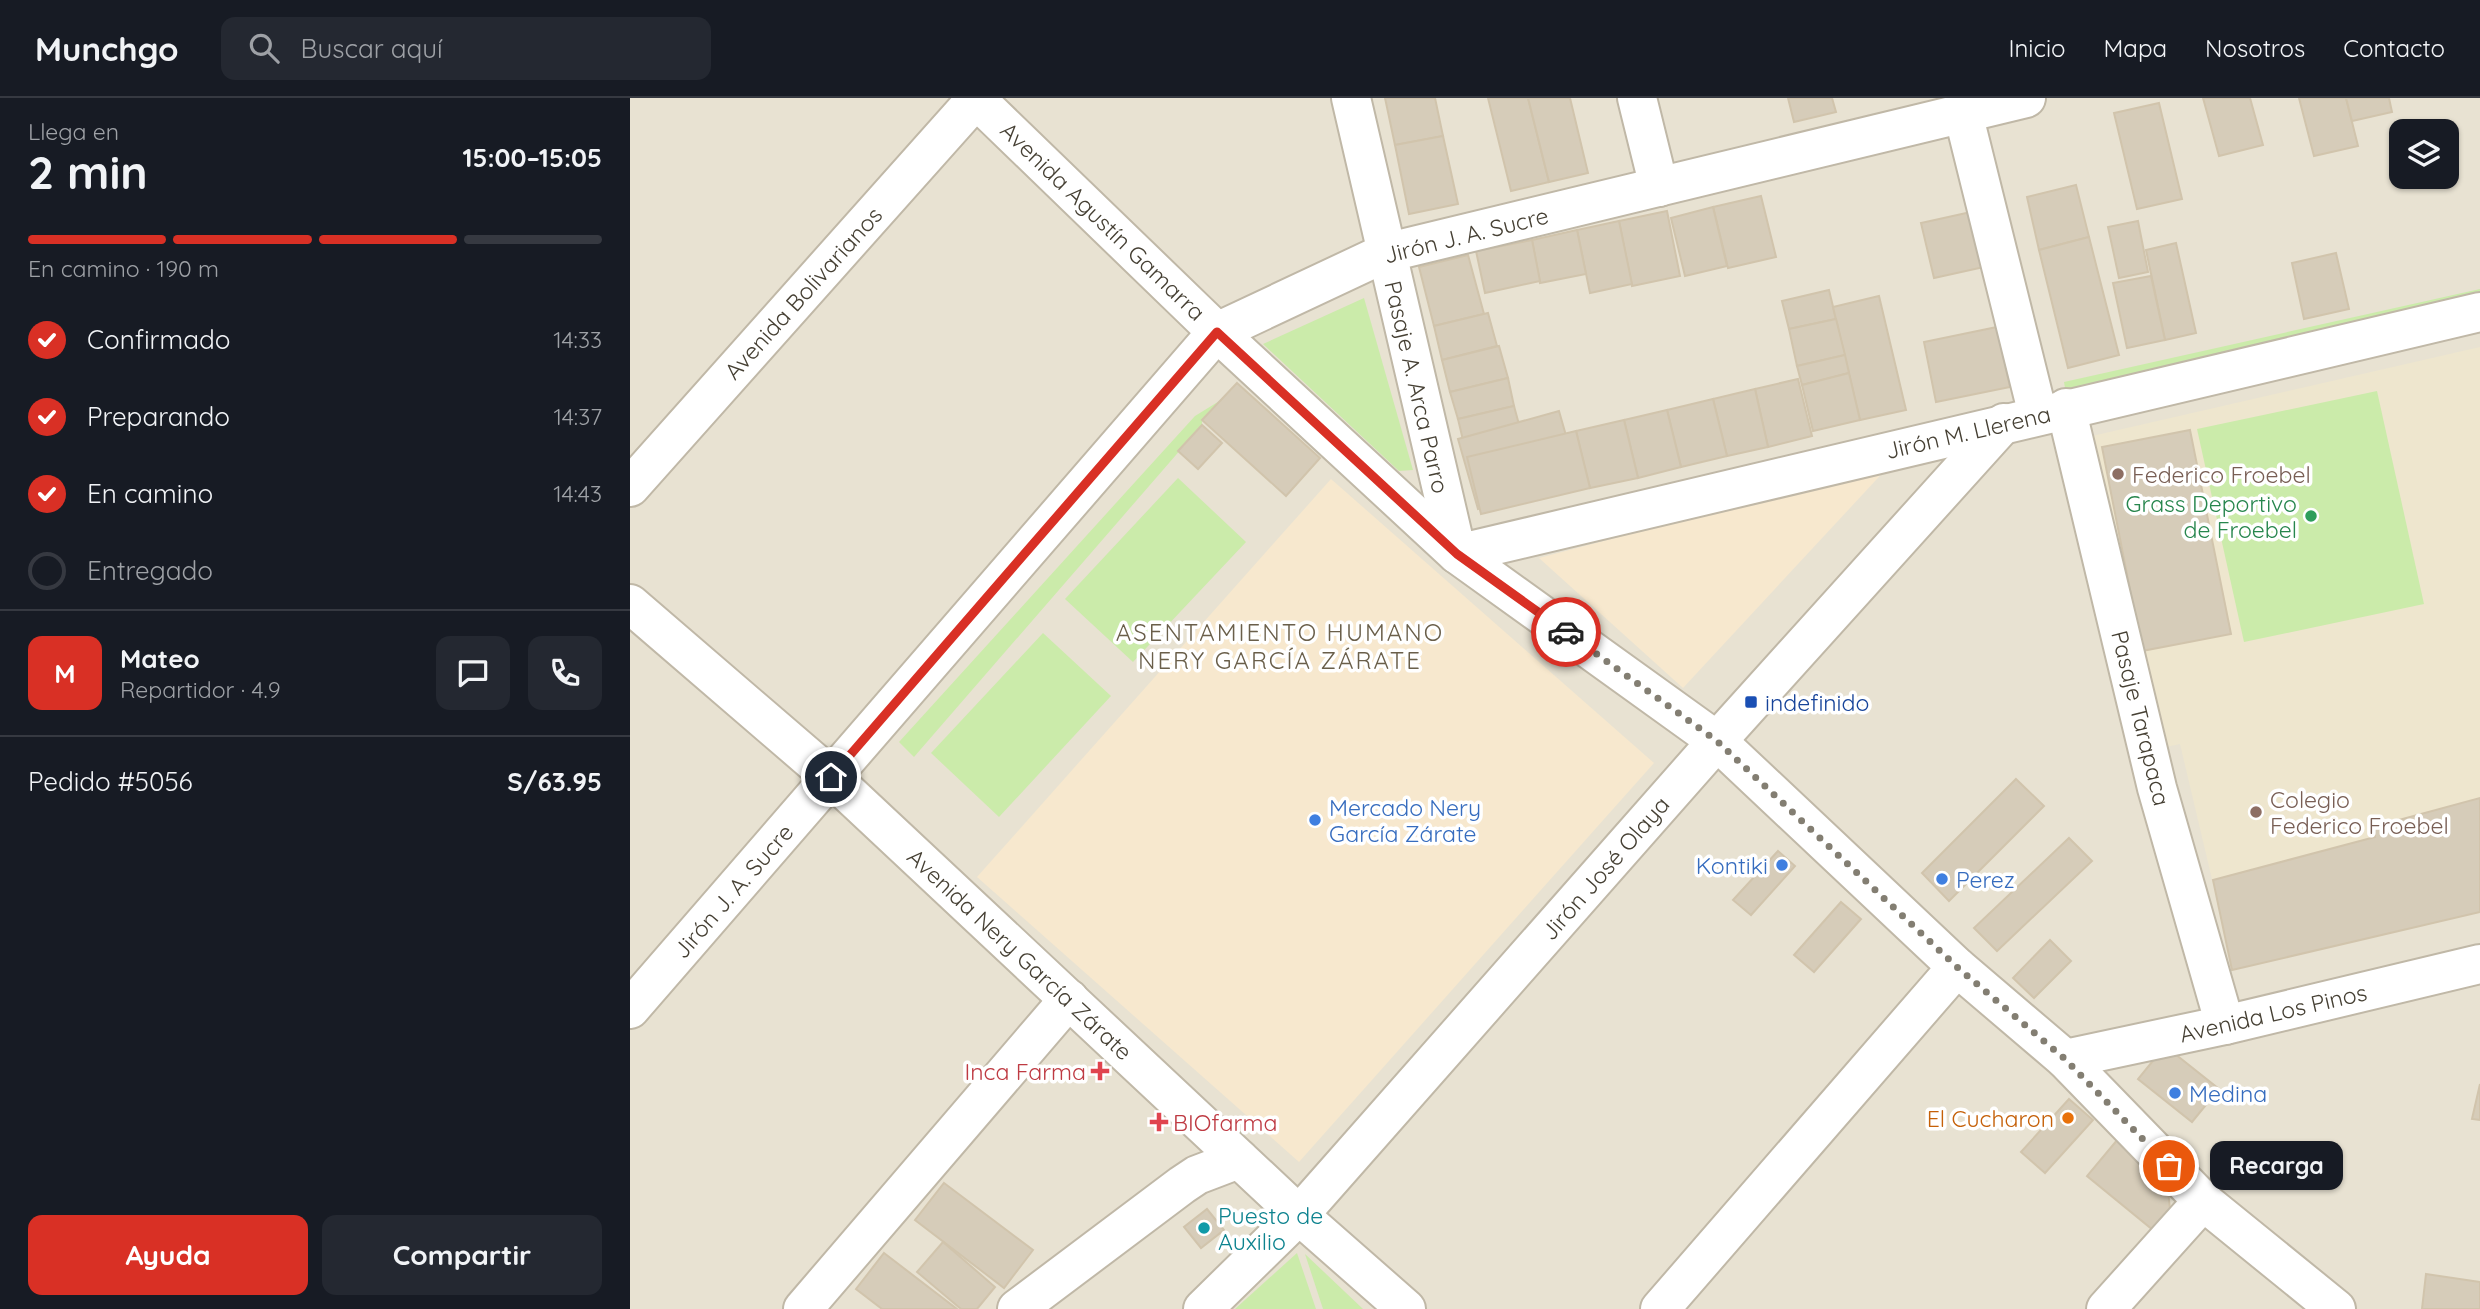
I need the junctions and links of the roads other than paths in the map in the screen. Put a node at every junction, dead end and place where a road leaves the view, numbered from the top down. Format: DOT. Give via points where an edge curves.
graph roads {
  1 [pos="976,98"];
  2 [pos="1351,98"];
  3 [pos="1637,98"];
  4 [pos="2026,98"];
  5 [pos="1963,113"];
  6 [pos="1659,187"];
  7 [pos="1385,253"];
  8 [pos="2480,312"];
  9 [pos="1217,332"];
  10 [pos="2036,415"];
  11 [pos="630,487"];
  12 [pos="1457,554"];
  13 [pos="630,604"];
  14 [pos="1717,741"];
  15 [pos="831,777"];
  16 [pos="2480,964"];
  17 [pos="1957,967"];
  18 [pos="1069,999"];
  19 [pos="630,1009"];
  20 [pos="2225,1026"];
  21 [pos="2065,1059"];
  22 [pos="1239,1159"];
  23 [pos="2203,1201"];
  24 [pos="1299,1215"];
  25 [pos="803,1309"];
  26 [pos="1017,1309"];
  27 [pos="1203,1309"];
  28 [pos="1406,1309"];
  29 [pos="1660,1309"];
  30 [pos="2106,1309"];
  31 [pos="2336,1309"];
  1 -- 9 [label="street, Avenida Agustín Gamarra"];
  1 -- 11 [label="street, Avenida Bolivarianos"];
  2 -- 7 [label="street, Pasaje A. Arca Parro"];
  3 -- 6 [label="street"];
  4 -- 5 [label="street, Jirón J. A. Sucre"];
  5 -- 6 [label="street, Jirón J. A. Sucre"];
  5 -- 10 [label="street, Pasaje Tarapaca"];
  6 -- 7 [label="street, Jirón J. A. Sucre"];
  7 -- 9 [label="street, Jirón J. A. Sucre"];
  7 -- 12 [label="street, Pasaje A. Arca Parro"];
  8 -- 10 [label="street, Jirón M. Llerena"];
  9 -- 12 [label="street, Avenida Agustín Gamarra"];
  9 -- 15 [label="street, Jirón J. A. Sucre"];
  10 -- 12 [label="street, Jirón M. Llerena"];
  10 -- 14 [label="street, Jirón José Olaya"];
  10 -- 20 [label="street, Pasaje Tarapaca" via="2157,788"];
  12 -- 14 [label="street, Avenida Agustín Gamarra"];
  13 -- 15 [label="street, Avenida Nery García Zárate"];
  14 -- 17 [label="street, Avenida Agustín Gamarra"];
  14 -- 24 [label="street, Jirón José Olaya"];
  15 -- 18 [label="street, Avenida Nery García Zárate"];
  15 -- 19 [label="street, Jirón J. A. Sucre"];
  16 -- 20 [label="street, Avenida Los Pinos"];
  17 -- 21 [label="street, Avenida Agustín Gamarra"];
  17 -- 29 [label="street"];
  18 -- 22 [label="street, Avenida Nery García Zárate"];
  18 -- 25 [label="street"];
  20 -- 21 [label="street, Avenida Los Pinos"];
  21 -- 23 [label="street, Avenida Agustín Gamarra"];
  22 -- 24 [label="street, Avenida Nery García Zárate"];
  22 -- 26 [label="street" via="1182,1185"];
  23 -- 30 [label="street"];
  23 -- 31 [label="street, Avenida Agustín Gamarra"];
  24 -- 27 [label="street, Jirón José Olaya"];
  24 -- 28 [label="street, Avenida Nery García Zárate"];
}
